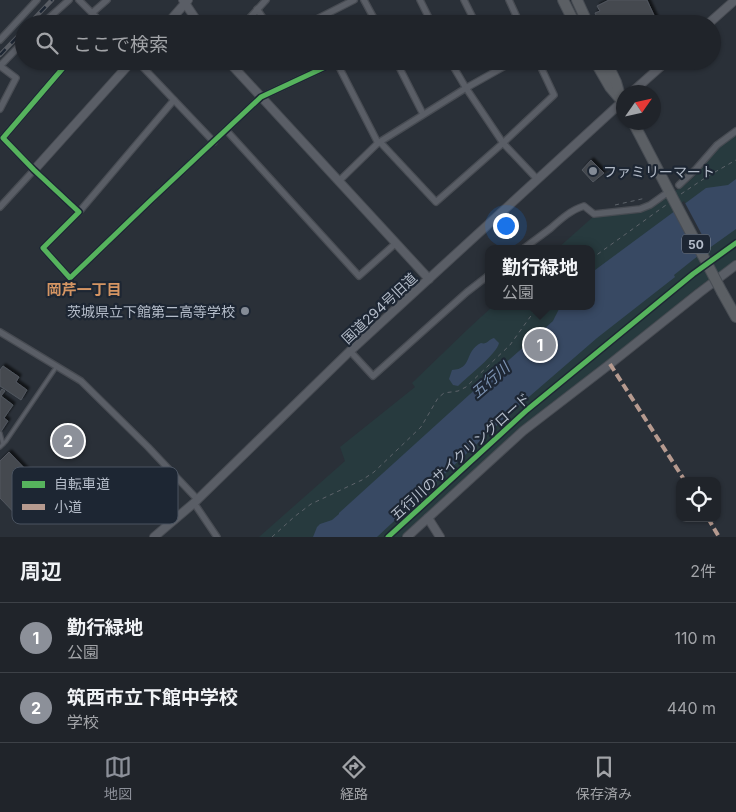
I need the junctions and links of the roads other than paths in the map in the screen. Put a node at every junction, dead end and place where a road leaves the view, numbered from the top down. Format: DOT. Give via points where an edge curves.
graph roads {
  1 [pos="36,0"];
  2 [pos="68,0"];
  3 [pos="79,0"];
  4 [pos="107,0"];
  5 [pos="266,0"];
  6 [pos="354,0"];
  7 [pos="364,0"];
  8 [pos="420,0"];
  9 [pos="464,0"];
  10 [pos="509,0"];
  11 [pos="563,0"];
  12 [pos="577,0"];
  13 [pos="185,1"];
  14 [pos="734,1"];
  15 [pos="257,9"];
  16 [pos="92,13"];
  17 [pos="22,15"];
  18 [pos="52,15"];
  19 [pos="173,15"];
  20 [pos="194,15"];
  21 [pos="252,15"];
  22 [pos="261,15"];
  23 [pos="328,15"];
  24 [pos="372,15"];
  25 [pos="428,15"];
  26 [pos="472,15"];
  27 [pos="516,15"];
  28 [pos="570,15"];
  29 [pos="584,15"];
  30 [pos="718,15"];
  31 [pos="15,23"];
  32 [pos="0,40"];
  33 [pos="15,50"];
  34 [pos="0,66"];
  35 [pos="61,70"];
  36 [pos="124,70"];
  37 [pos="146,70"];
  38 [pos="236,70"];
  39 [pos="319,70"];
  40 [pos="340,70"];
  41 [pos="401,70"];
  42 [pos="455,70"];
  43 [pos="497,70"];
  44 [pos="542,70"];
  45 [pos="600,70"];
  46 [pos="610,70"];
  47 [pos="657,70"];
  48 [pos="617,85"];
  49 [pos="640,85"];
  50 [pos="466,88"];
  51 [pos="616,94"];
  52 [pos="261,97"];
  53 [pos="174,100"];
  54 [pos="616,108"];
  55 [pos="0,109"];
  56 [pos="423,114"];
  57 [pos="226,130"];
  58 [pos="637,130"];
  59 [pos="736,131"];
  60 [pos="2,137"];
  61 [pos="214,142"];
  62 [pos="379,143"];
  63 [pos="503,143"];
  64 [pos="34,170"];
  65 [pos="536,179"];
  66 [pos="339,181"];
  67 [pos="679,185"];
  68 [pos="671,197"];
  69 [pos="0,207"];
  70 [pos="78,212"];
  71 [pos="396,243"];
  72 [pos="528,245"];
  73 [pos="735,268"];
  74 [pos="485,278"];
  75 [pos="429,279"];
  76 [pos="736,316"];
  77 [pos="0,332"];
  78 [pos="350,351"];
  79 [pos="57,366"];
  80 [pos="0,433"];
  81 [pos="1,446"];
  82 [pos="165,467"];
  83 [pos="178,481"];
  84 [pos="196,502"];
  85 [pos="178,517"];
  86 [pos="428,518"];
  87 [pos="170,524"];
  88 [pos="154,537"];
  89 [pos="217,537"];
  90 [pos="407,537"];
  91 [pos="440,537"];
  1 -- 17 [label="street"];
  2 -- 18 [label="street"];
  3 -- 16 [label="street"];
  4 -- 16 [label="street"];
  5 -- 15 [label="street"];
  6 -- 23 [label="street"];
  7 -- 24 [label="street"];
  8 -- 25 [label="street"];
  9 -- 26 [label="street"];
  10 -- 27 [label="street"];
  11 -- 28 [label="highway"];
  12 -- 29 [label="highway"];
  13 -- 19 [label="street"];
  13 -- 20 [label="street"];
  14 -- 30 [label="street"];
  15 -- 21 [label="street"];
  15 -- 22 [label="street"];
  31 -- 32 [label="street"];
  33 -- 34 [label="street"];
  34 -- 55 [label="street" via="16,78"];
  35 -- 60 [label="street"];
  36 -- 64 [label="street"];
  37 -- 53 [label="street"];
  38 -- 52 [label="street"];
  39 -- 52 [label="street"];
  40 -- 62 [label="street"];
  41 -- 56 [label="street"];
  42 -- 50 [label="street"];
  43 -- 50 [label="street"];
  44 -- 63 [label="street" via="554,95"];
  45 -- 51 [label="highway"];
  46 -- 48 [label="highway"];
  47 -- 49 [label="street"];
  50 -- 56 [label="street"];
  50 -- 63 [label="street"];
  52 -- 57 [label="street"];
  52 -- 66 [label="street"];
  53 -- 61 [label="street"];
  53 -- 70 [label="street"];
  54 -- 65 [label="street, 国道294号旧道"];
  56 -- 62 [label="street"];
  57 -- 61 [label="street"];
  57 -- 71 [label="street" via="359,276"];
  58 -- 68 [label="highway, 50"];
  59 -- 67 [label="street"];
  60 -- 64 [label="street"];
  61 -- 70 [label="street" via="70,278 43,248"];
  62 -- 63 [label="street" via="436,202"];
  62 -- 66 [label="street"];
  63 -- 65 [label="street"];
  64 -- 69 [label="street"];
  64 -- 70 [label="street"];
  65 -- 75 [label="street, 国道294号旧道"];
  66 -- 71 [label="street"];
  68 -- 72 [label="street" via="640,209 594,214 584,206 560,219"];
  68 -- 76 [label="highway, 50, bridge"];
  71 -- 75 [label="street"];
  73 -- 86 [label="street" via="523,431"];
  74 -- 78 [label="street" via="372,376"];
  75 -- 78 [label="street, 国道294号旧道"];
  77 -- 79 [label="street"];
  78 -- 84 [label="street, 国道294号旧道"];
  79 -- 81 [label="lane"];
  79 -- 82 [label="street" via="81,381"];
  80 -- 81 [label="lane"];
  83 -- 84 [label="street"];
  84 -- 85 [label="street, 国道294号旧道"];
  84 -- 89 [label="street"];
  86 -- 90 [label="street"];
  86 -- 91 [label="street"];
  87 -- 88 [label="street, 国道294号旧道"];
}
